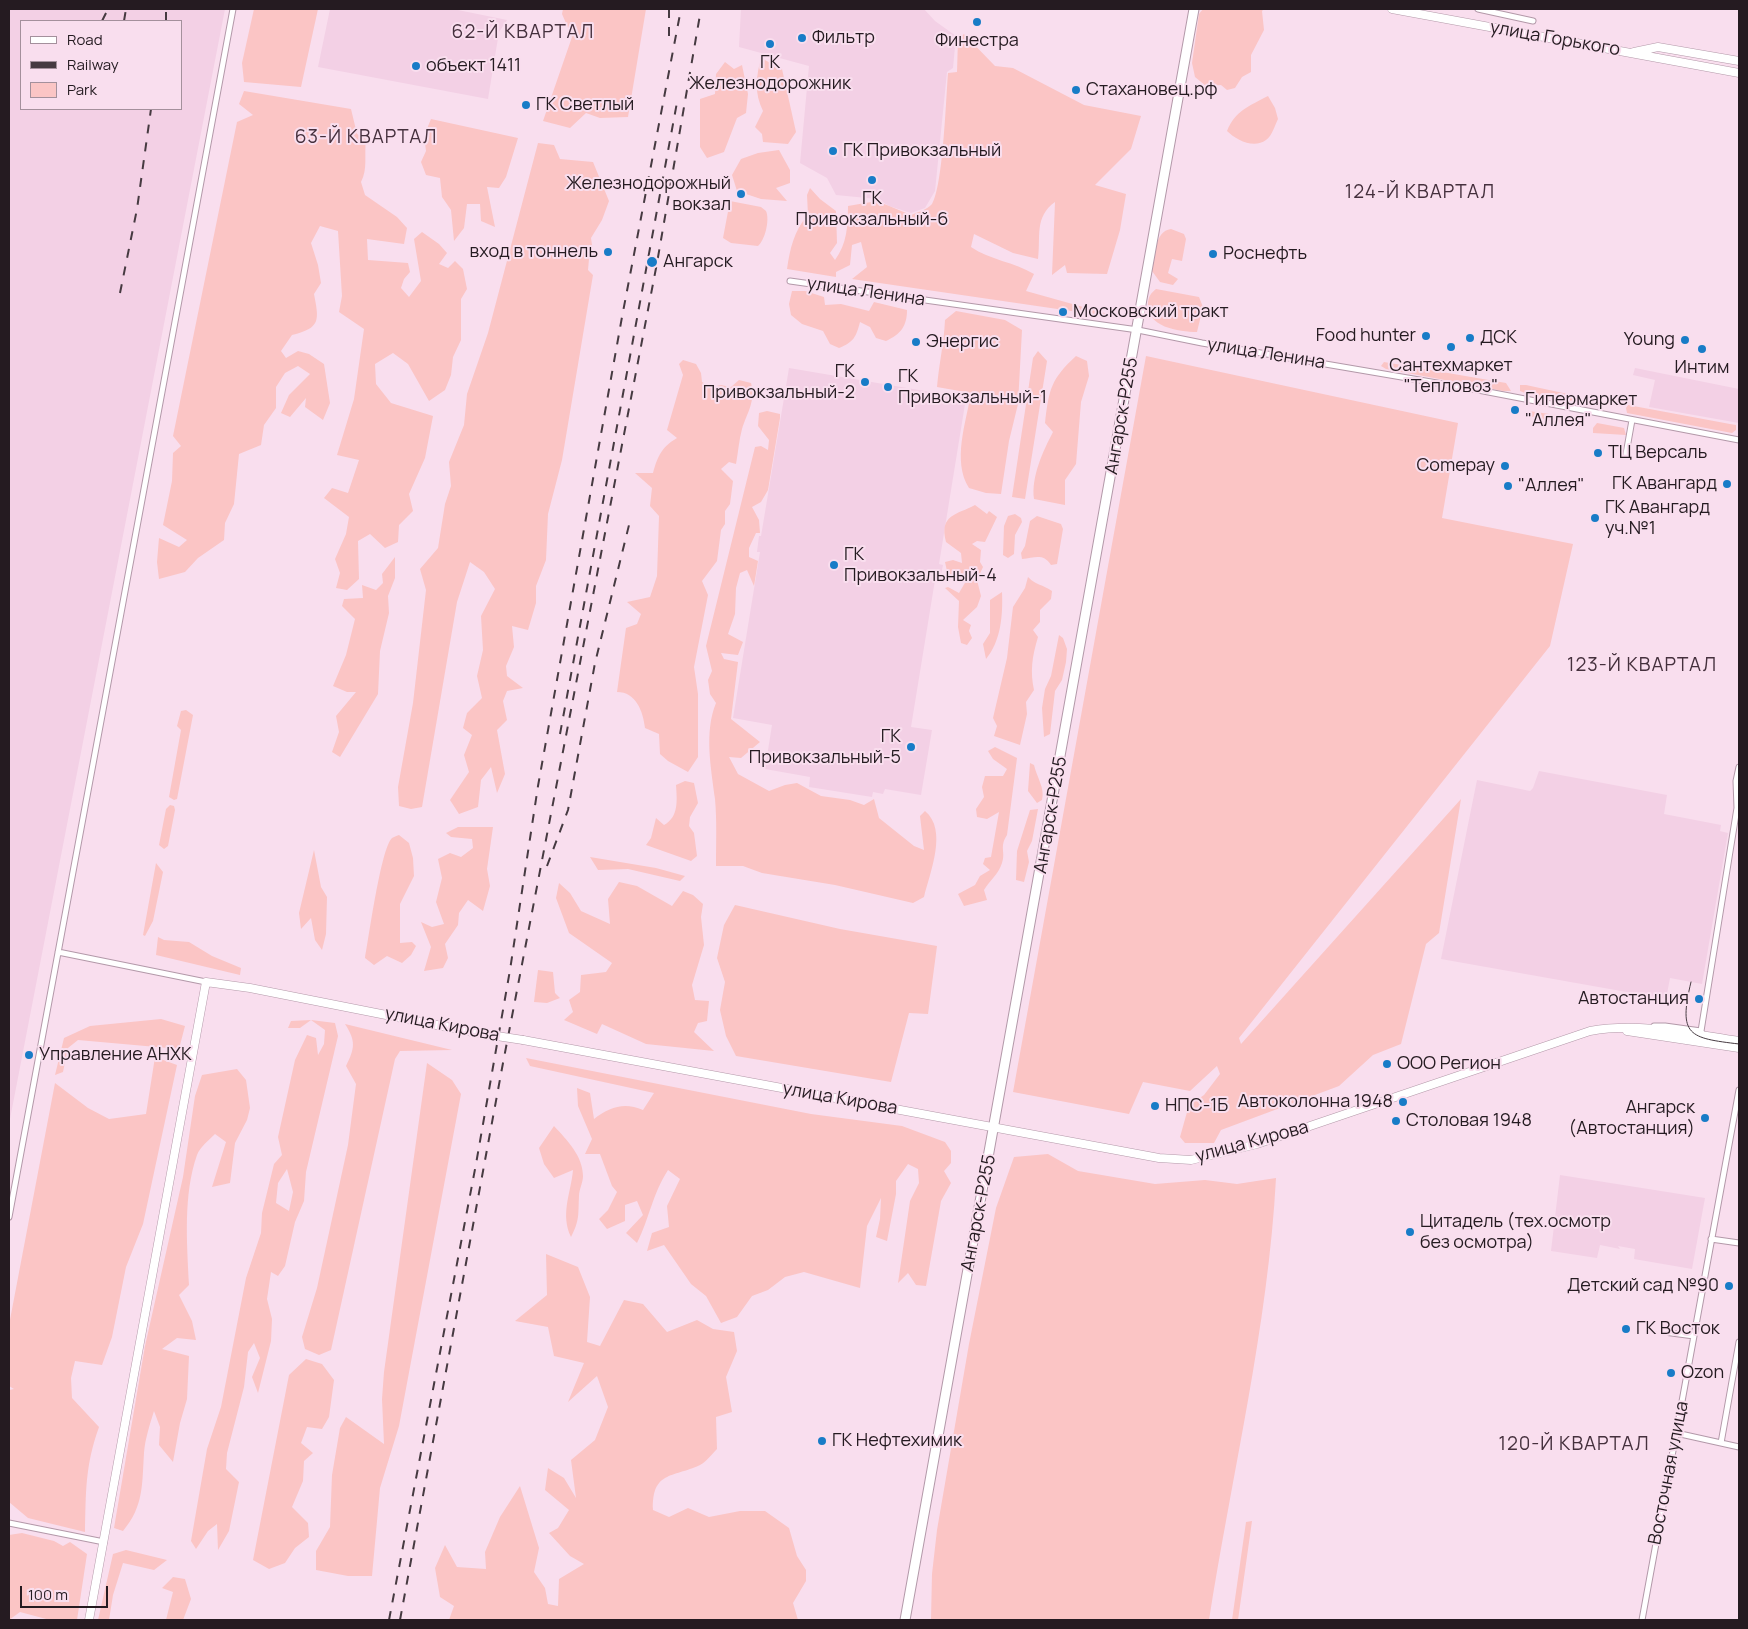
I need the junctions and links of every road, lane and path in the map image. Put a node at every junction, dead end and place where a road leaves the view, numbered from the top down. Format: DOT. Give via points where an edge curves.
graph roads {
  1 [pos="233,9"];
  2 [pos="1194,9"];
  3 [pos="1392,9"];
  4 [pos="1478,9"];
  5 [pos="1533,21"];
  6 [pos="1630,53"];
  7 [pos="1730,60"];
  8 [pos="1739,61"];
  9 [pos="1728,71"];
  10 [pos="1739,73"];
  11 [pos="790,281"];
  12 [pos="1138,330"];
  13 [pos="1632,420"];
  14 [pos="1739,440"];
  15 [pos="1626,454"];
  16 [pos="1739,767"];
  17 [pos="1738,797"];
  18 [pos="58,952"];
  19 [pos="206,982"];
  20 [pos="1610,1027"];
  21 [pos="1704,1037"];
  22 [pos="1739,1041"];
  23 [pos="1733,1045"];
  24 [pos="1739,1090"];
  25 [pos="996,1126"];
  26 [pos="9,1218"];
  27 [pos="1711,1239"];
  28 [pos="1739,1243"];
  29 [pos="1664,1332"];
  30 [pos="1694,1336"];
  31 [pos="1739,1342"];
  32 [pos="1676,1433"];
  33 [pos="1722,1443"];
  34 [pos="1739,1447"];
  35 [pos="9,1523"];
  36 [pos="104,1542"];
  37 [pos="89,1620"];
  38 [pos="905,1620"];
  39 [pos="1642,1620"];
  1 -- 18 [label="street"];
  2 -- 12 [label="main road, Ангарск-Р255"];
  3 -- 6 [label="street, улица Горького"];
  4 -- 5 [label="street"];
  6 -- 7 [label="street, улица Горького" via="1658,47"];
  6 -- 9 [label="street, улица Горького"];
  7 -- 8 [label="street, улица Горького"];
  7 -- 9 [label="street"];
  9 -- 10 [label="street, улица Горького"];
  11 -- 12 [label="street, улица Ленина"];
  12 -- 13 [label="street, улица Ленина"];
  12 -- 25 [label="main road, Ангарск-Р255"];
  13 -- 14 [label="street, улица Ленина"];
  13 -- 15 [label="street"];
  16 -- 17 [label="street" via="1736,781"];
  17 -- 21 [label="street"];
  18 -- 19 [label="street, улица Кирова"];
  18 -- 26 [label="street"];
  19 -- 25 [label="street, улица Кирова, bridge"];
  19 -- 36 [label="street"];
  20 -- 21 [label="street, улица Кирова"];
  20 -- 21 [label="street, улица Кирова"];
  20 -- 25 [label="street, улица Кирова" via="1257,1144 1191,1160 1159,1158"];
  21 -- 23 [label="street, улица Кирова"];
  22 -- 23 [label="street, улица Кирова"];
  24 -- 27 [label="street, Восточная улица"];
  25 -- 38 [label="main road, Ангарск-Р255"];
  27 -- 28 [label="street"];
  27 -- 30 [label="street, Восточная улица"];
  29 -- 30 [label="street"];
  30 -- 32 [label="street, Восточная улица"];
  31 -- 33 [label="street"];
  32 -- 33 [label="street"];
  32 -- 39 [label="street, Восточная улица"];
  33 -- 34 [label="street"];
  35 -- 36 [label="street"];
  36 -- 37 [label="street"];
}
